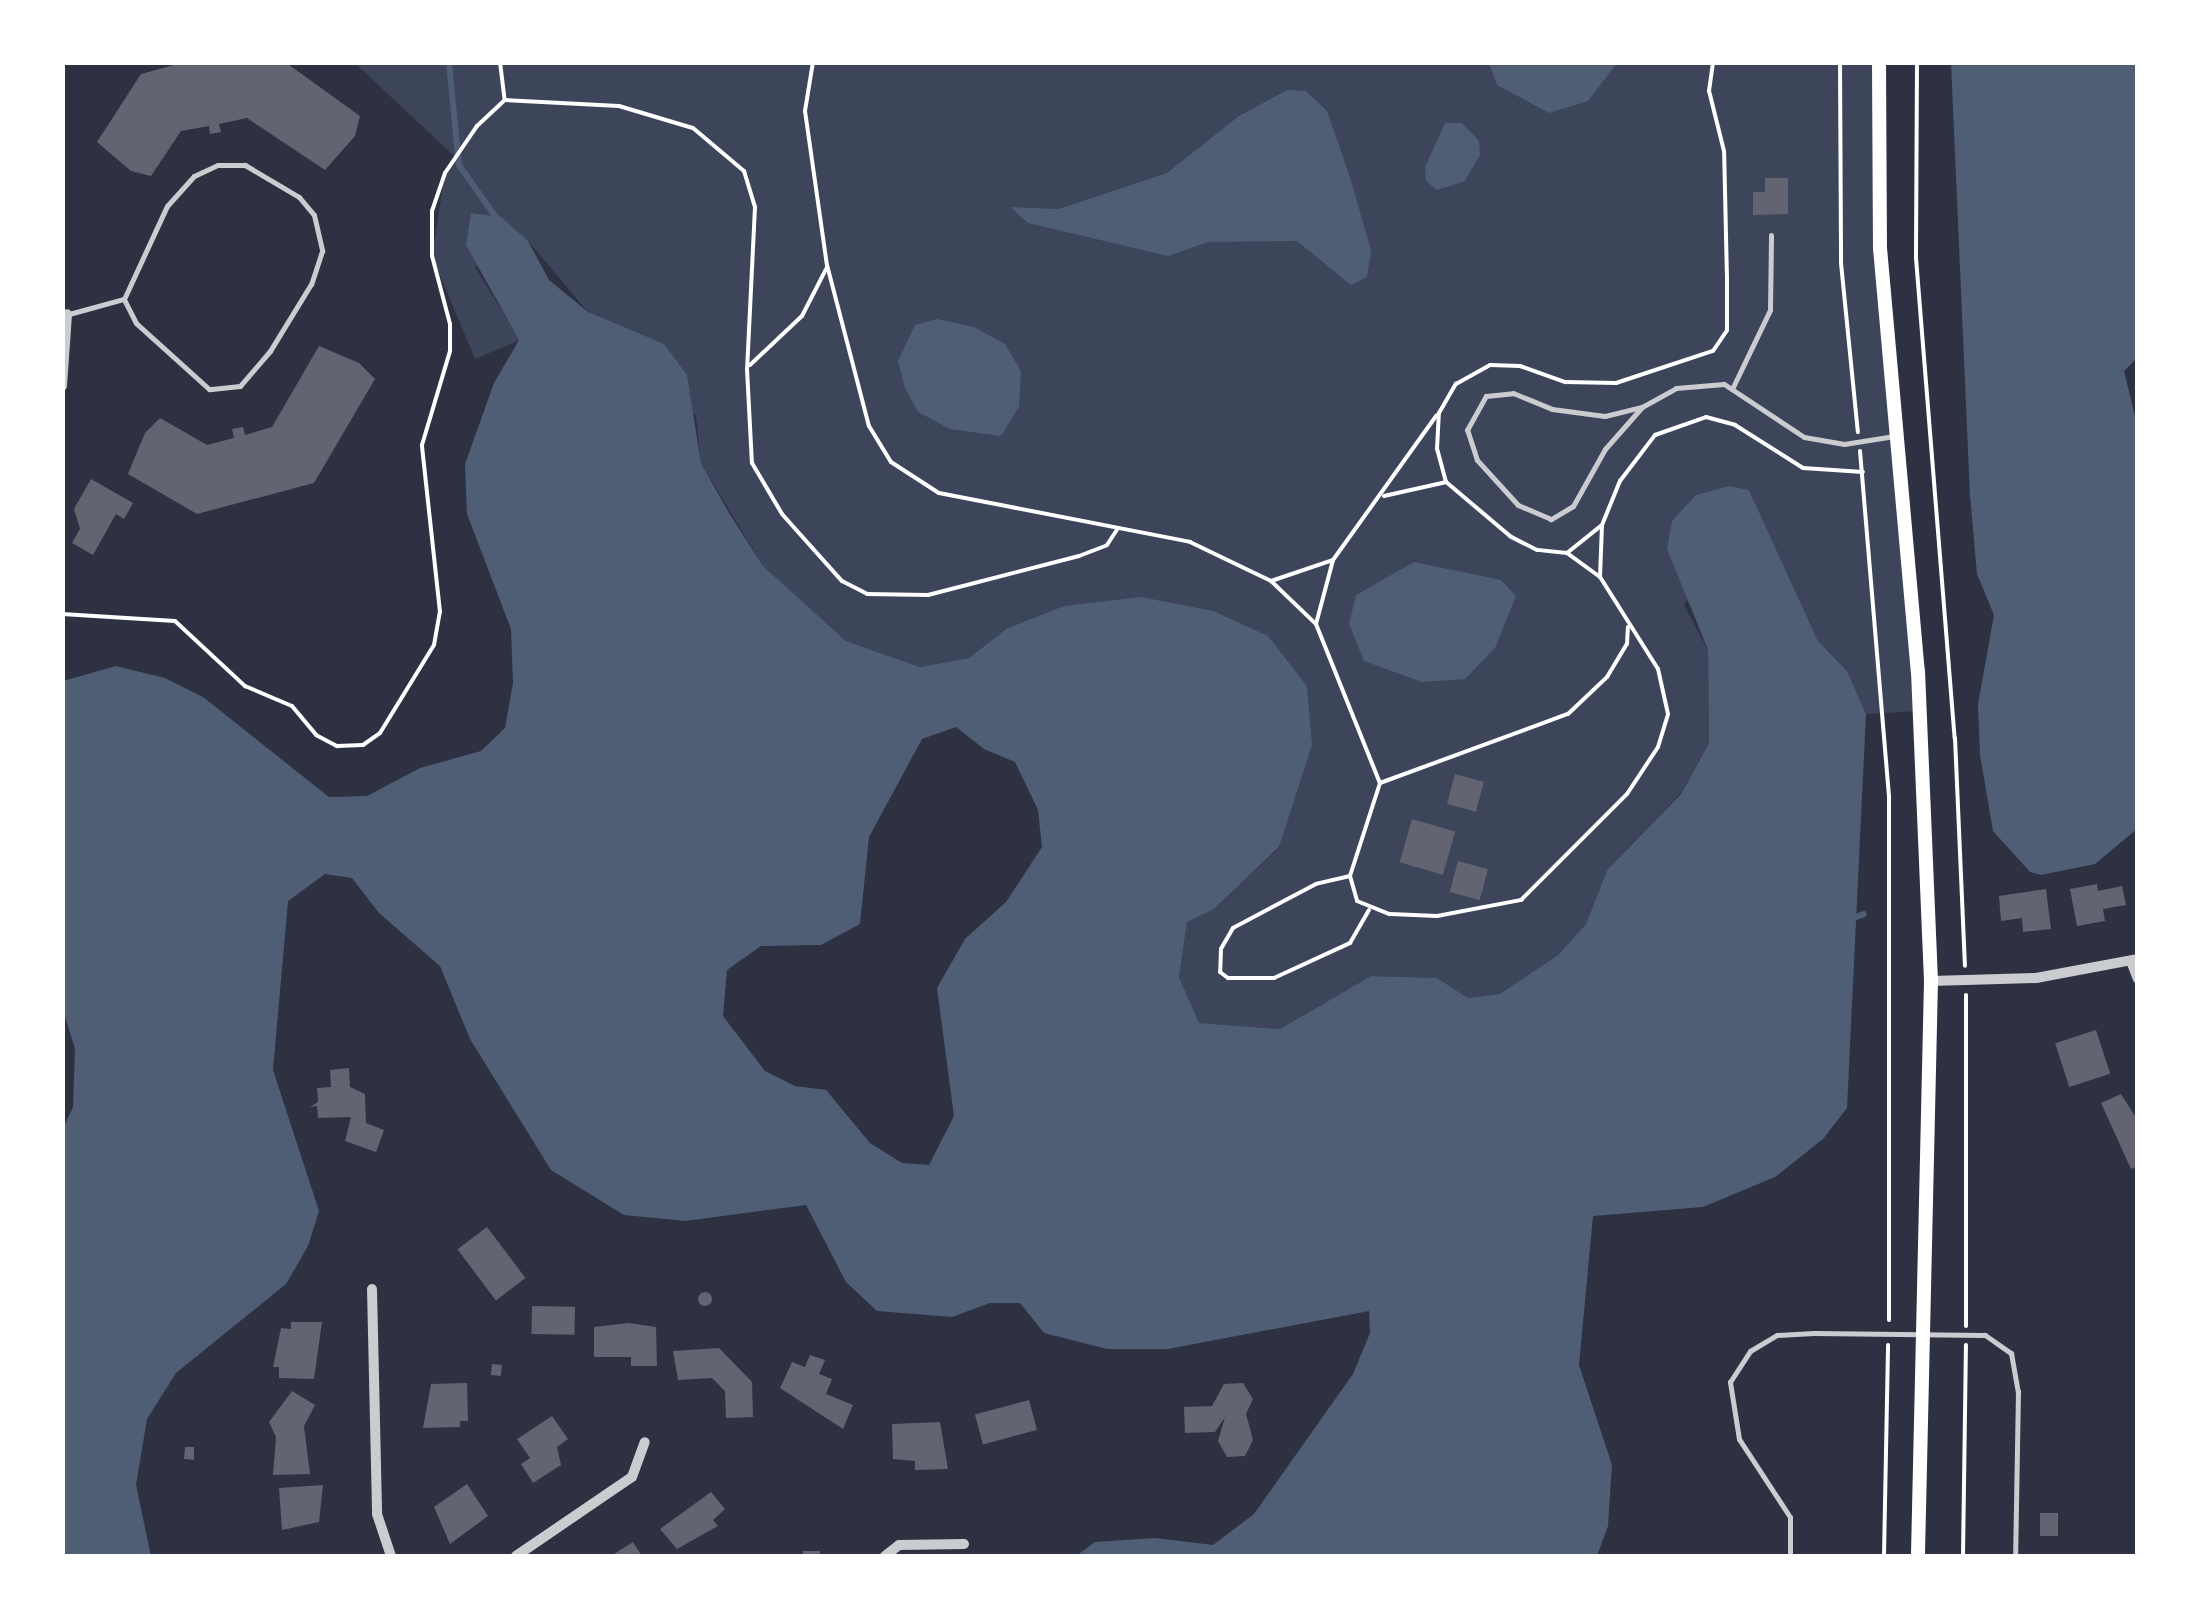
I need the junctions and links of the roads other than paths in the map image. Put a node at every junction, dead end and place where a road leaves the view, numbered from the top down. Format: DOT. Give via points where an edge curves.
graph roads {
  1 [pos="1878,62"];
  2 [pos="1772,234"];
  3 [pos="124,299"];
  4 [pos="65,314"];
  5 [pos="62,386"];
  6 [pos="1732,388"];
  7 [pos="1642,407"];
  8 [pos="1897,436"];
  9 [pos="2134,960"];
  10 [pos="2138,979"];
  11 [pos="1931,981"];
  12 [pos="372,1289"];
  13 [pos="1923,1337"];
  14 [pos="645,1442"];
  15 [pos="964,1544"];
  16 [pos="1920,1551"];
  17 [pos="391,1556"];
  18 [pos="516,1556"];
  19 [pos="885,1556"];
  20 [pos="1790,1556"];
  21 [pos="2015,1556"];
  1 -- 8 [label="main road" via="1880,248"];
  2 -- 6 [label="lane" via="1770,310"];
  3 -- 3 [label="lane" via="167,206 194,176 218,164 245,164 275,179 314,216 322,251 311,284 240,386 210,388 136,322"];
  3 -- 4 [label="lane"];
  4 -- 5 [label="street"];
  6 -- 7 [label="lane" via="1676,388"];
  6 -- 8 [label="lane" via="1804,437 1859,442"];
  7 -- 7 [label="lane" via="1605,416 1552,409 1513,392 1486,396 1466,430 1477,460 1518,505 1551,519 1573,506 1604,450"];
  8 -- 11 [label="main road" via="1918,671"];
  9 -- 10 [label="street"];
  9 -- 11 [label="street" via="2036,978"];
  11 -- 13 [label="main road"];
  12 -- 17 [label="street" via="378,1514"];
  13 -- 16 [label="main road"];
  13 -- 20 [label="lane" via="1777,1335 1750,1351 1730,1382 1739,1439 1790,1516"];
  13 -- 21 [label="lane" via="1985,1335 2011,1353 2018,1391"];
  14 -- 18 [label="street" via="632,1477"];
  15 -- 19 [label="street" via="899,1544"];
}
